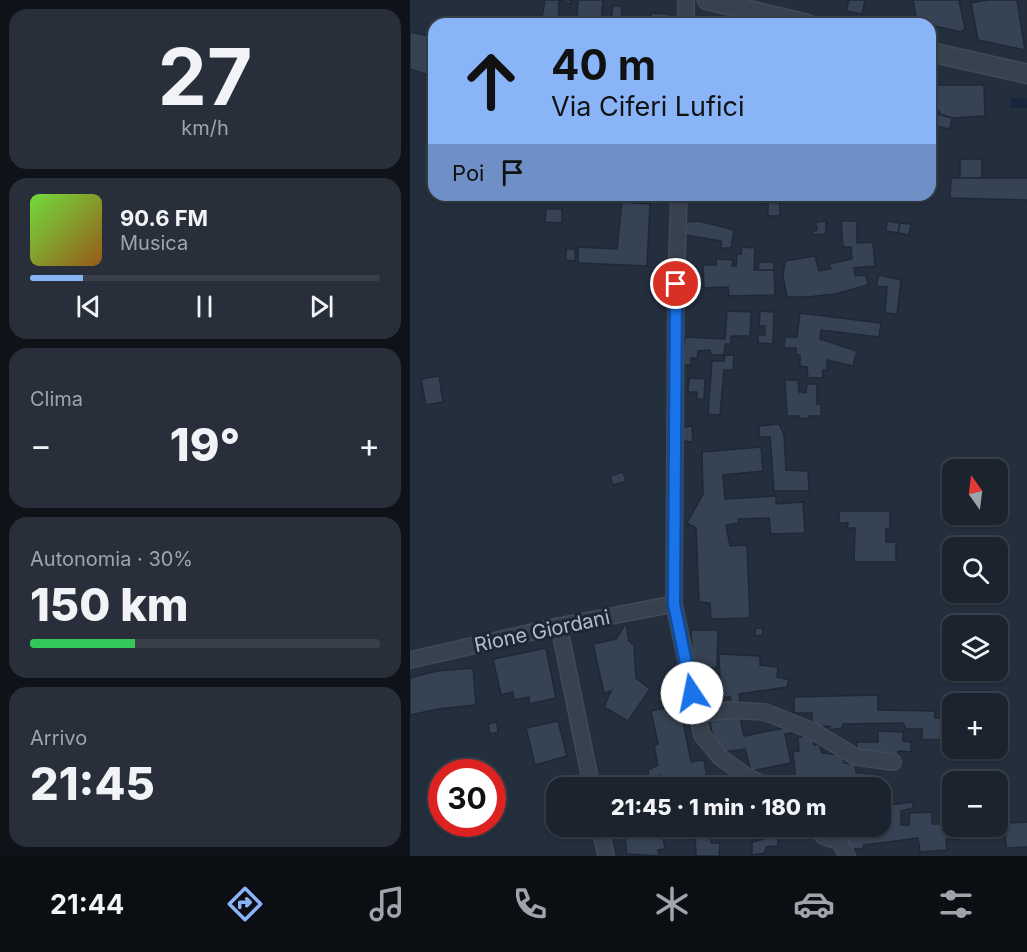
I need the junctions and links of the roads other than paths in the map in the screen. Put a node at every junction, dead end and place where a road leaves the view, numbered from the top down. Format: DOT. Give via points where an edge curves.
graph roads {
  1 [pos="686,0"];
  2 [pos="707,0"];
  3 [pos="686,18"];
  4 [pos="782,18"];
  5 [pos="936,53"];
  6 [pos="1028,74"];
  7 [pos="679,201"];
  8 [pos="674,604"];
  9 [pos="559,626"];
  10 [pos="410,660"];
  11 [pos="696,715"];
  12 [pos="893,762"];
  13 [pos="590,777"];
  14 [pos="749,777"];
  15 [pos="602,837"];
  16 [pos="823,837"];
  17 [pos="606,856"];
  18 [pos="847,856"];
  1 -- 3 [label="street"];
  2 -- 4 [label="street"];
  5 -- 6 [label="street"];
  7 -- 8 [label="street"];
  8 -- 9 [label="street, Rione Giordani"];
  8 -- 11 [label="street"];
  9 -- 10 [label="street, Rione Giordani"];
  9 -- 13 [label="street"];
  11 -- 12 [label="street" via="730,710 765,712 813,731 856,757"];
  11 -- 14 [label="street" via="702,735 721,758"];
  15 -- 17 [label="street"];
  16 -- 18 [label="street" via="840,842"];
}
